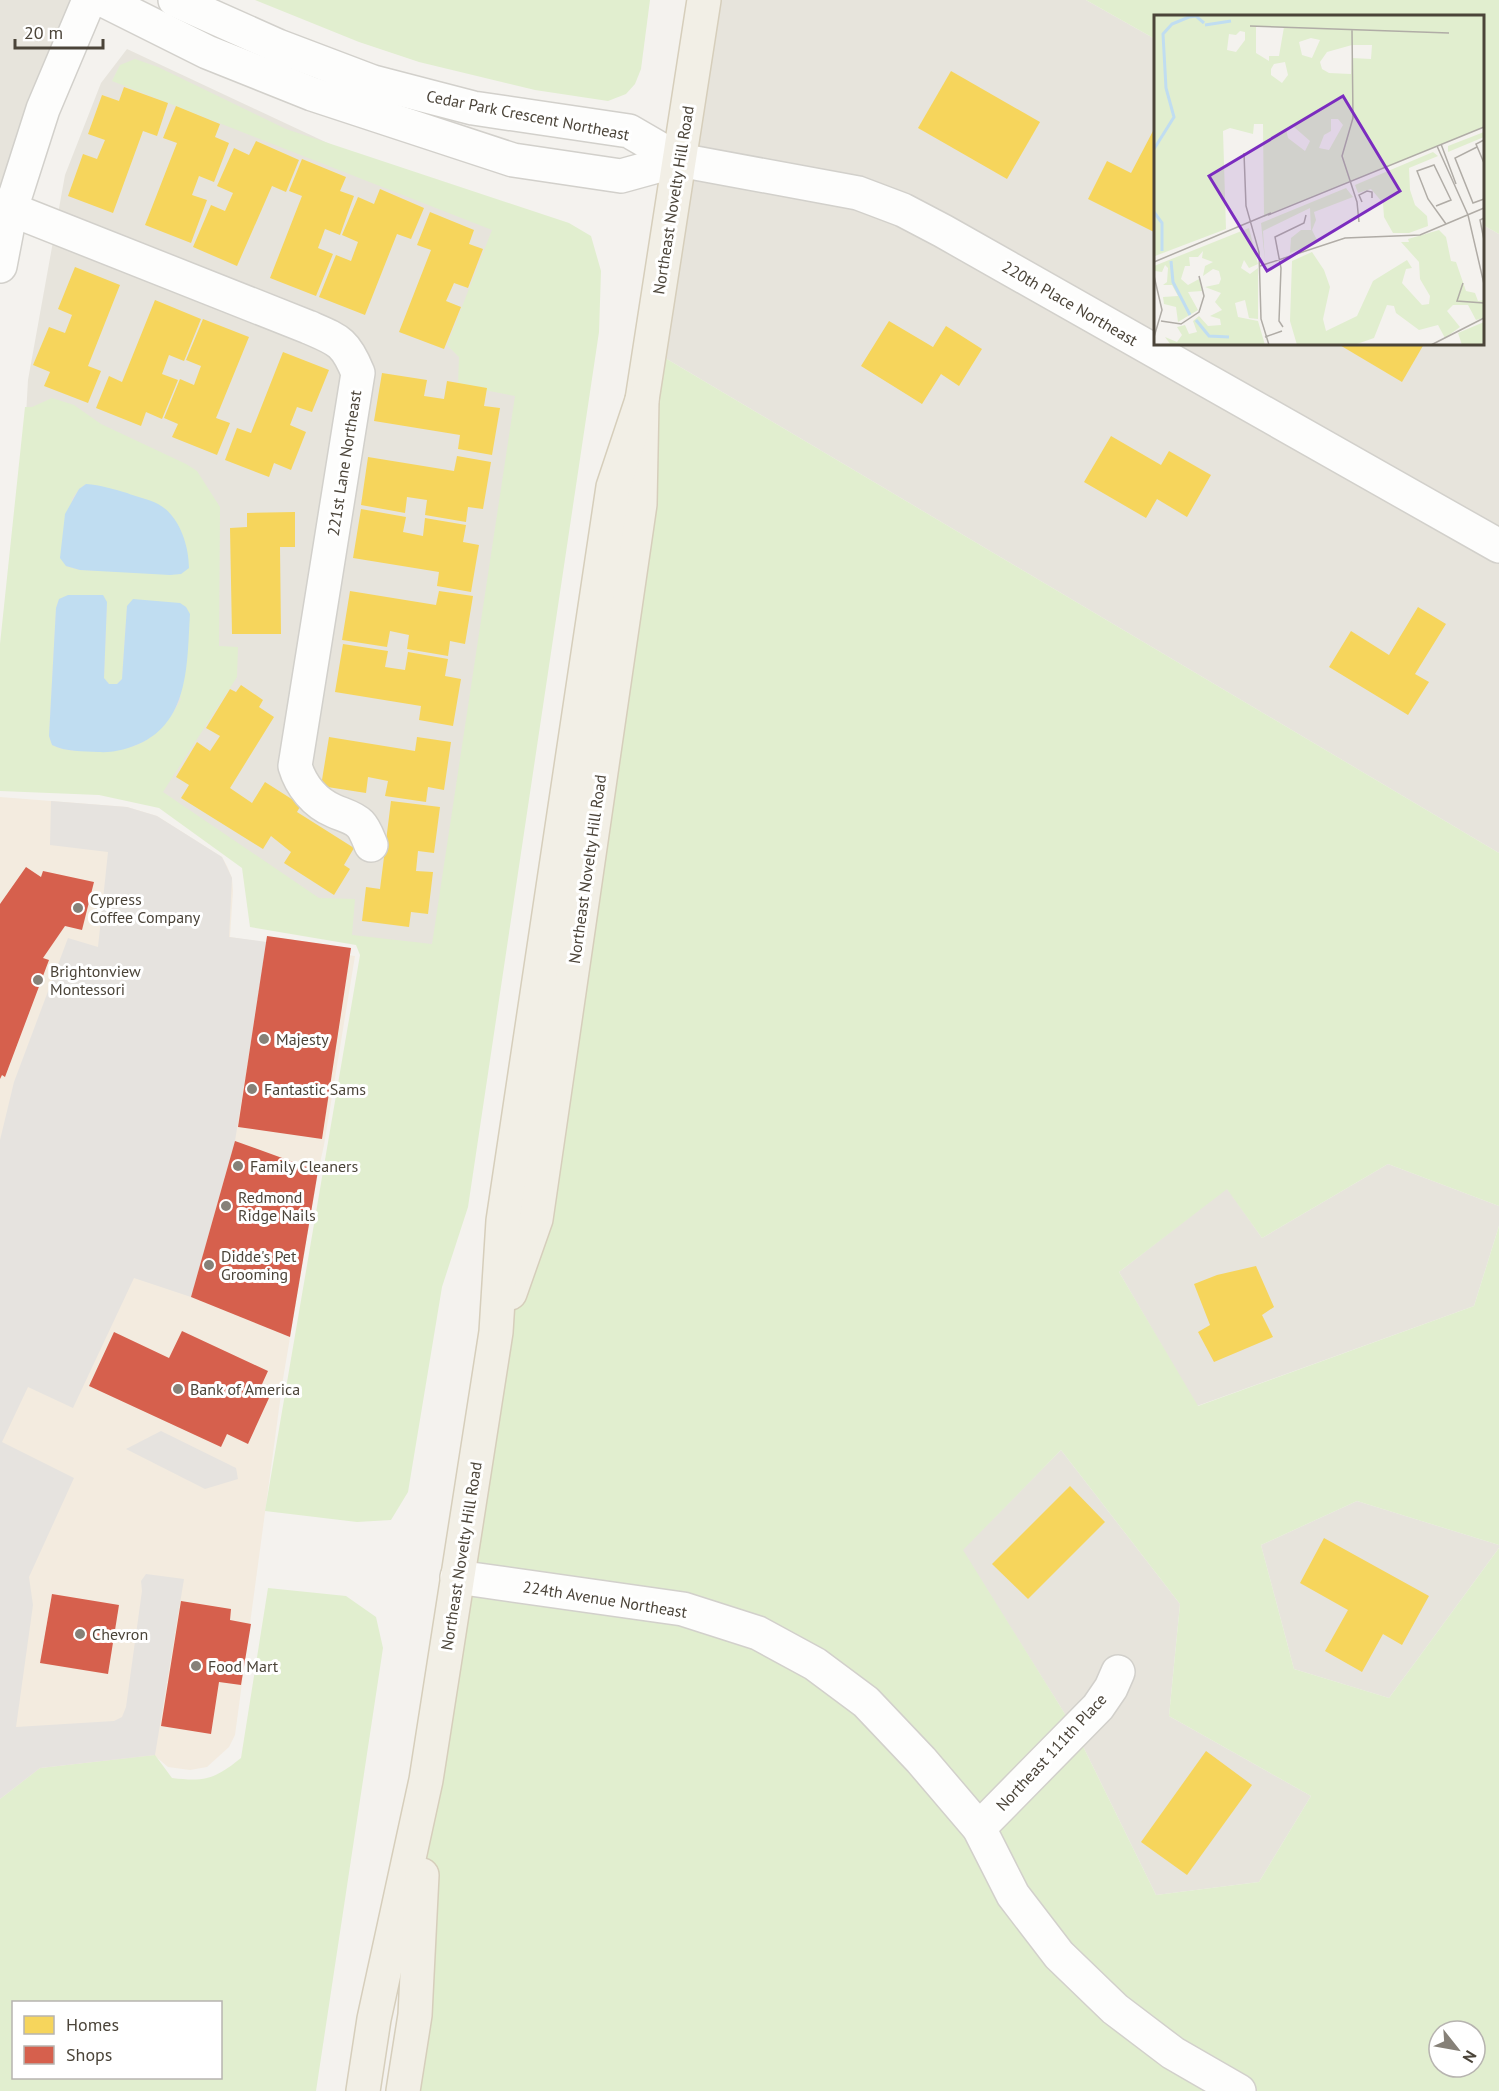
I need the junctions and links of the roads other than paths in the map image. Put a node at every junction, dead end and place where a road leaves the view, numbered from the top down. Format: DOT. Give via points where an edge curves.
graph roads {
  1 [pos="89,0"];
  2 [pos="103,0"];
  3 [pos="175,0"];
  4 [pos="704,0"];
  5 [pos="679,160"];
  6 [pos="5,207"];
  7 [pos="0,266"];
  8 [pos="1499,546"];
  9 [pos="371,845"];
  10 [pos="457,1577"];
  11 [pos="1118,1672"];
  12 [pos="426,1780"];
  13 [pos="979,1828"];
  14 [pos="363,2091"];
  15 [pos="403,2091"];
  16 [pos="1239,2091"];
  1 -- 6 [label="street"];
  2 -- 5 [label="street" via="207,51 312,94 513,160 621,176"];
  3 -- 5 [label="street, Cedar Park Crescent Northeast" via="278,46 373,82 473,108 628,131"];
  4 -- 5 [label="main road, Northeast Novelty Hill Road"];
  5 -- 8 [label="street, 220th Place Northeast" via="858,193 903,210"];
  5 -- 10 [label="main road, Northeast Novelty Hill Road" via="642,400 613,487 503,1221 496,1332"];
  6 -- 7 [label="street"];
  6 -- 9 [label="street, 221st Lane Northeast" via="308,327 339,341 351,354 358,373 295,766 303,786 313,797 360,824"];
  10 -- 12 [label="main road, Northeast Novelty Hill Road"];
  10 -- 13 [label="street, 224th Avenue Northeast" via="683,1609 758,1633 815,1664 866,1702"];
  11 -- 13 [label="street, Northeast 111th Place" via="1098,1707"];
  12 -- 14 [label="main road, Northeast Novelty Hill Road" via="374,2019"];
  12 -- 15 [label="main road, Northeast Novelty Hill Road" via="415,2015"];
  13 -- 16 [label="street, 224th Avenue Northeast" via="1013,1895 1059,1955 1115,2009 1173,2054"];
}
